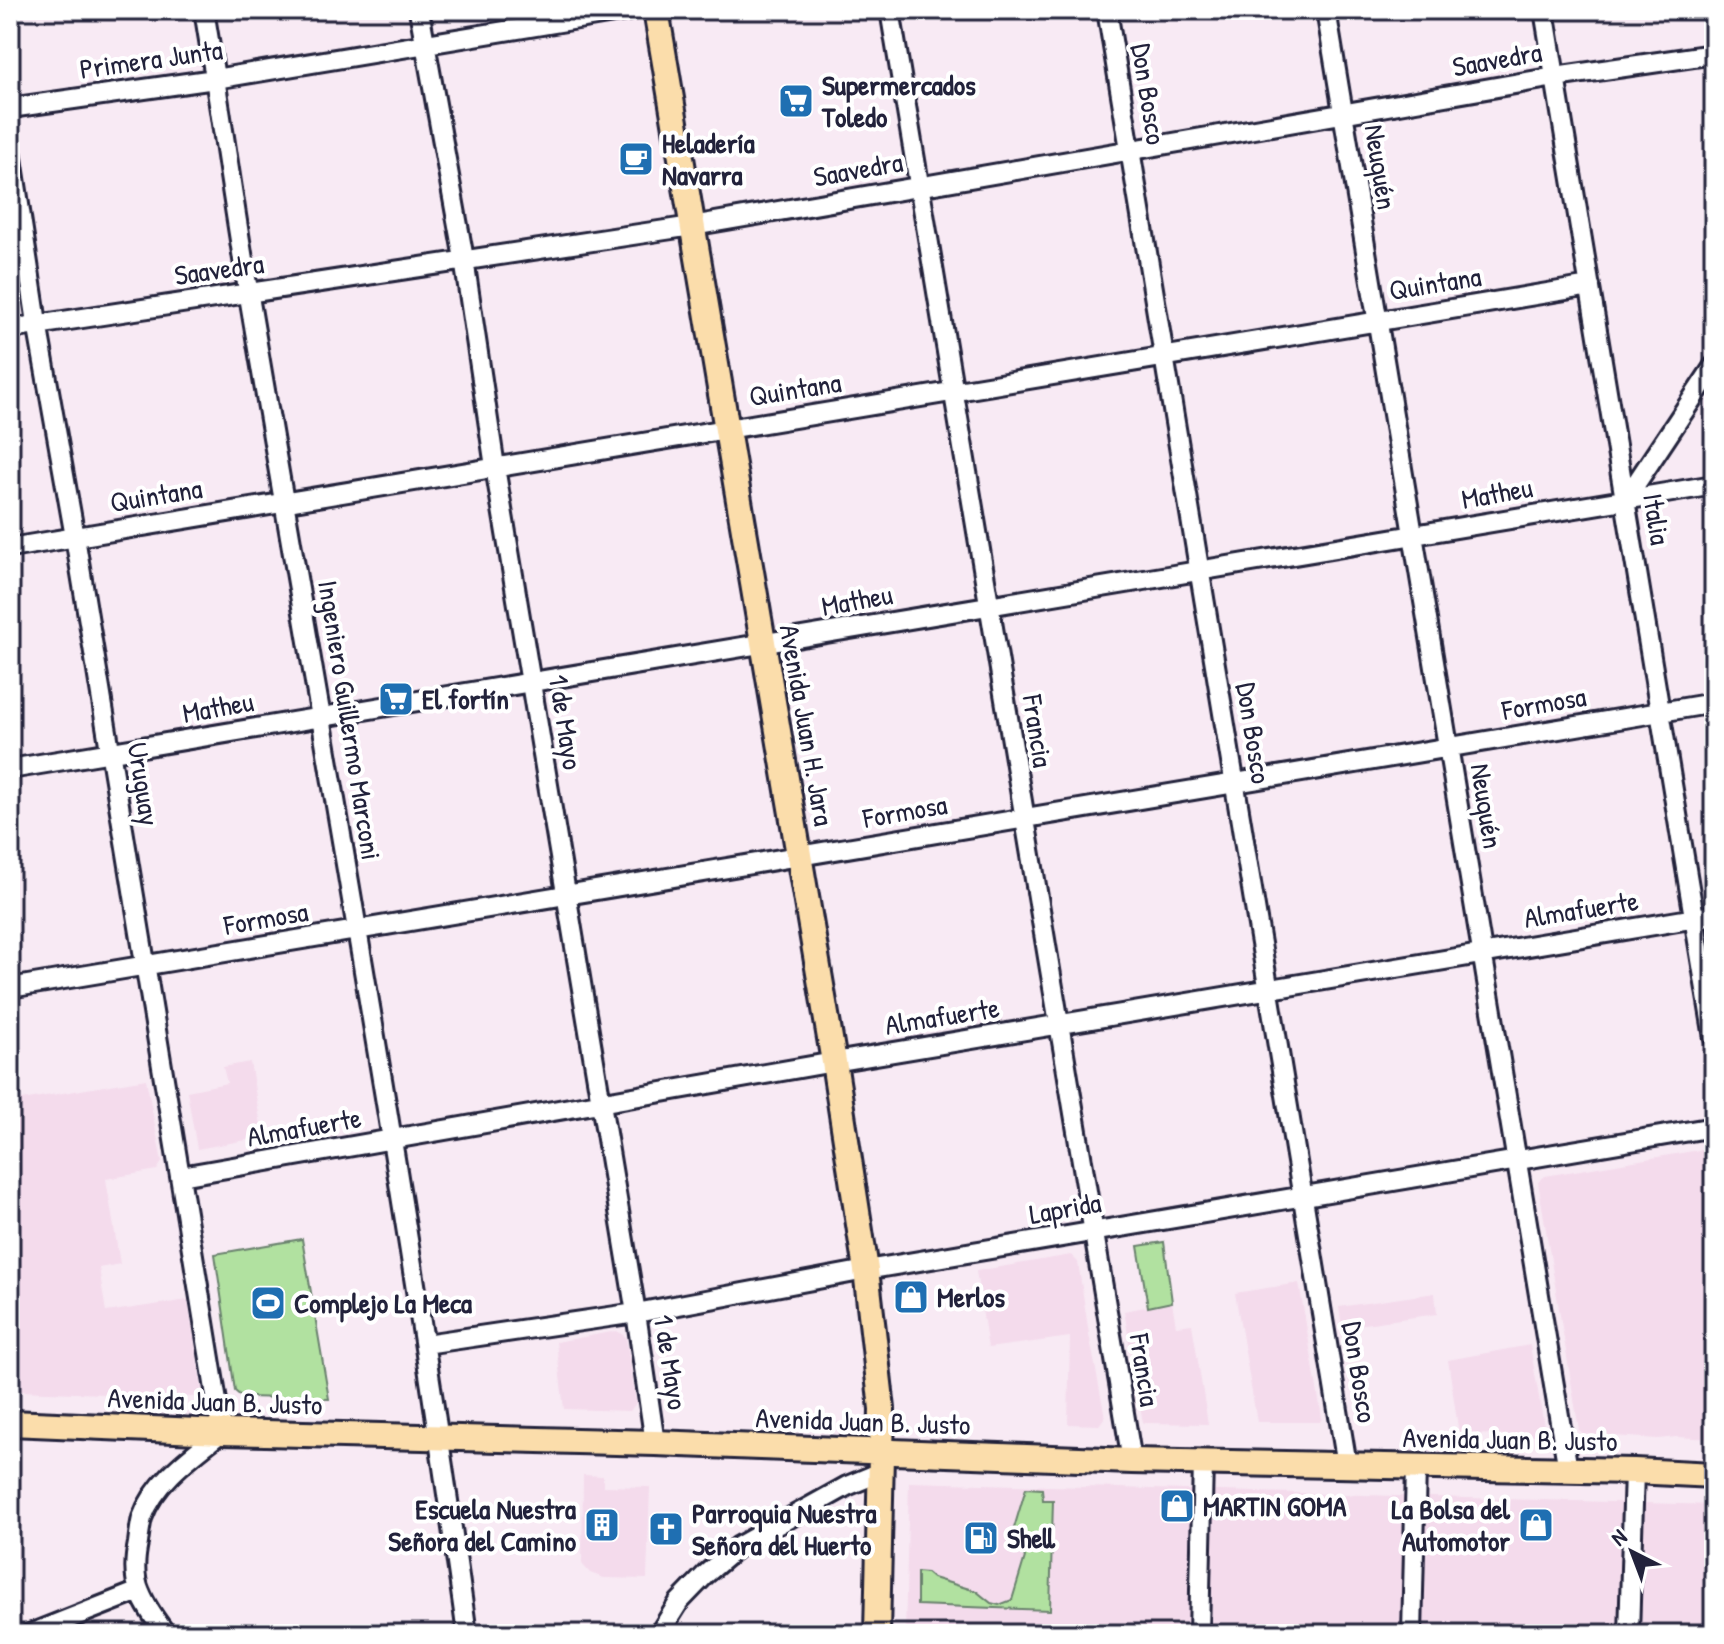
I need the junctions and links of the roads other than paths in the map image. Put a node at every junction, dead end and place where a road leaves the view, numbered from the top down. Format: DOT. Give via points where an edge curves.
graph roads {
  1 [pos="204,10"];
  2 [pos="419,10"];
  3 [pos="632,10"];
  4 [pos="656,10"];
  5 [pos="890,10"];
  6 [pos="1107,10"];
  7 [pos="1326,10"];
  8 [pos="1544,10"];
  9 [pos="425,44"];
  10 [pos="1714,54"];
  11 [pos="1555,77"];
  12 [pos="215,79"];
  13 [pos="10,108"];
  14 [pos="1343,113"];
  15 [pos="10,145"];
  16 [pos="1130,150"];
  17 [pos="919,187"];
  18 [pos="692,226"];
  19 [pos="464,259"];
  20 [pos="1590,286"];
  21 [pos="248,293"];
  22 [pos="1378,321"];
  23 [pos="37,323"];
  24 [pos="10,329"];
  25 [pos="1164,356"];
  26 [pos="1714,366"];
  27 [pos="953,391"];
  28 [pos="727,429"];
  29 [pos="495,467"];
  30 [pos="1714,485"];
  31 [pos="1625,500"];
  32 [pos="285,502"];
  33 [pos="1413,536"];
  34 [pos="75,537"];
  35 [pos="10,548"];
  36 [pos="1199,571"];
  37 [pos="989,606"];
  38 [pos="763,644"];
  39 [pos="531,683"];
  40 [pos="1714,703"];
  41 [pos="1660,712"];
  42 [pos="321,719"];
  43 [pos="1449,748"];
  44 [pos="111,754"];
  45 [pos="10,769"];
  46 [pos="1234,784"];
  47 [pos="1025,819"];
  48 [pos="799,857"];
  49 [pos="566,896"];
  50 [pos="1714,915"];
  51 [pos="1694,918"];
  52 [pos="356,931"];
  53 [pos="1482,953"];
  54 [pos="146,967"];
  55 [pos="10,988"];
  56 [pos="1268,989"];
  57 [pos="1059,1025"];
  58 [pos="1714,1038"];
  59 [pos="834,1062"];
  60 [pos="601,1103"];
  61 [pos="1714,1127"];
  62 [pos="391,1140"];
  63 [pos="1517,1160"];
  64 [pos="181,1176"];
  65 [pos="1302,1197"];
  66 [pos="1093,1232"];
  67 [pos="866,1270"];
  68 [pos="636,1313"];
  69 [pos="425,1344"];
  70 [pos="10,1423"];
  71 [pos="222,1432"];
  72 [pos="438,1438"];
  73 [pos="655,1443"];
  74 [pos="881,1461"];
  75 [pos="1132,1461"];
  76 [pos="1203,1462"];
  77 [pos="1347,1465"];
  78 [pos="1416,1467"];
  79 [pos="1568,1470"];
  80 [pos="1634,1471"];
  81 [pos="1714,1475"];
  82 [pos="139,1591"];
  83 [pos="30,1634"];
  84 [pos="166,1634"];
  85 [pos="467,1634"];
  86 [pos="659,1634"];
  87 [pos="877,1634"];
  88 [pos="1199,1634"];
  89 [pos="1412,1634"];
  90 [pos="1629,1634"];
  1 -- 12 [label="street, Ingeniero Guillermo Marconi"];
  2 -- 9 [label="street, 1 de Mayo"];
  3 -- 9 [label="street, Primera Junta"];
  4 -- 18 [label="main road, Avenida Juan H. Jara"];
  5 -- 17 [label="street, Francia"];
  6 -- 16 [label="street, Don Bosco"];
  7 -- 14 [label="street, Neuquén"];
  8 -- 11 [label="street, Italia"];
  9 -- 12 [label="street, Primera Junta"];
  9 -- 19 [label="street, 1 de Mayo"];
  10 -- 11 [label="street, Saavedra"];
  11 -- 14 [label="street, Saavedra"];
  11 -- 20 [label="street, Italia"];
  12 -- 13 [label="street, Primera Junta"];
  12 -- 21 [label="street, Ingeniero Guillermo Marconi"];
  14 -- 16 [label="street, Saavedra"];
  14 -- 22 [label="street, Neuquén"];
  15 -- 23 [label="street, Uruguay"];
  16 -- 17 [label="street, Saavedra"];
  16 -- 25 [label="street, Don Bosco"];
  17 -- 18 [label="street, Saavedra"];
  17 -- 27 [label="street, Francia"];
  18 -- 19 [label="street, Saavedra"];
  18 -- 28 [label="main road, Avenida Juan H. Jara"];
  19 -- 21 [label="street, Saavedra"];
  19 -- 29 [label="street, 1 de Mayo"];
  20 -- 22 [label="street, Quintana"];
  20 -- 31 [label="street, Italia"];
  21 -- 23 [label="street, Saavedra"];
  21 -- 32 [label="street, Ingeniero Guillermo Marconi"];
  22 -- 25 [label="street, Quintana"];
  22 -- 33 [label="street, Neuquén"];
  23 -- 24 [label="street, Saavedra"];
  23 -- 34 [label="street, Uruguay"];
  25 -- 27 [label="street, Quintana"];
  25 -- 36 [label="street, Don Bosco"];
  26 -- 31 [label="street"];
  27 -- 28 [label="street, Quintana"];
  27 -- 37 [label="street, Francia"];
  28 -- 29 [label="street, Quintana"];
  28 -- 38 [label="main road, Avenida Juan H. Jara"];
  29 -- 32 [label="street, Quintana"];
  29 -- 39 [label="street, 1 de Mayo"];
  30 -- 31 [label="street, Matheu"];
  31 -- 33 [label="street, Matheu"];
  31 -- 41 [label="street, Italia"];
  32 -- 34 [label="street, Quintana"];
  32 -- 42 [label="street, Ingeniero Guillermo Marconi"];
  33 -- 36 [label="street, Matheu"];
  33 -- 43 [label="street, Neuquén"];
  34 -- 35 [label="street, Quintana"];
  34 -- 44 [label="street, Uruguay"];
  36 -- 37 [label="street, Matheu"];
  36 -- 46 [label="street, Don Bosco"];
  37 -- 38 [label="street, Matheu"];
  37 -- 47 [label="street, Francia"];
  38 -- 39 [label="street, Matheu"];
  38 -- 48 [label="main road, Avenida Juan H. Jara"];
  39 -- 42 [label="street, Matheu"];
  39 -- 49 [label="street, 1 de Mayo"];
  40 -- 41 [label="street, Formosa"];
  41 -- 43 [label="street, Formosa"];
  41 -- 51 [label="street, Italia"];
  42 -- 44 [label="street, Matheu"];
  42 -- 52 [label="street, Ingeniero Guillermo Marconi"];
  43 -- 46 [label="street, Formosa"];
  43 -- 53 [label="street, Neuquén"];
  44 -- 45 [label="street, Matheu"];
  44 -- 54 [label="street, Uruguay"];
  46 -- 47 [label="street, Formosa"];
  46 -- 56 [label="street, Don Bosco"];
  47 -- 48 [label="street, Formosa"];
  47 -- 57 [label="street, Francia"];
  48 -- 49 [label="street, Formosa"];
  48 -- 59 [label="main road, Avenida Juan H. Jara"];
  49 -- 52 [label="street, Formosa"];
  49 -- 60 [label="street, 1 de Mayo"];
  50 -- 51 [label="street, Almafuerte"];
  51 -- 53 [label="street, Almafuerte"];
  51 -- 58 [label="street, Italia"];
  52 -- 54 [label="street, Formosa"];
  52 -- 62 [label="street, Ingeniero Guillermo Marconi"];
  53 -- 56 [label="street, Almafuerte"];
  53 -- 63 [label="street, Neuquén"];
  54 -- 55 [label="street, Formosa"];
  54 -- 64 [label="street, Uruguay"];
  56 -- 57 [label="street, Almafuerte"];
  56 -- 65 [label="street, Don Bosco"];
  57 -- 59 [label="street, Almafuerte"];
  57 -- 66 [label="street, Francia"];
  59 -- 60 [label="street, Almafuerte"];
  59 -- 67 [label="main road, Avenida Juan H. Jara"];
  60 -- 62 [label="street, Almafuerte"];
  60 -- 68 [label="street, 1 de Mayo"];
  61 -- 63 [label="street, Laprida"];
  62 -- 64 [label="street, Almafuerte"];
  62 -- 69 [label="street, Ingeniero Guillermo Marconi"];
  63 -- 65 [label="street, Laprida"];
  63 -- 79 [label="street, Neuquén"];
  64 -- 71 [label="street, Uruguay"];
  65 -- 66 [label="street, Laprida"];
  65 -- 77 [label="street, Don Bosco"];
  66 -- 67 [label="street, Laprida"];
  66 -- 75 [label="street, Francia"];
  67 -- 68 [label="street, Laprida"];
  67 -- 74 [label="main road, Avenida Juan H. Jara" via="882,1409"];
  68 -- 69 [label="street, Laprida"];
  68 -- 73 [label="street, 1 de Mayo"];
  69 -- 72 [label="street, Ingeniero Guillermo Marconi"];
  70 -- 71 [label="main road, Avenida Juan B. Justo"];
  71 -- 72 [label="main road, Avenida Juan B. Justo"];
  71 -- 82 [label="street" via="152,1499 136,1553"];
  72 -- 73 [label="main road, Avenida Juan B. Justo"];
  72 -- 85 [label="street, Ingeniero Guillermo Marconi"];
  73 -- 74 [label="main road, Avenida Juan B. Justo"];
  74 -- 75 [label="main road, Avenida Juan B. Justo"];
  74 -- 86 [label="street" via="739,1546 679,1602"];
  74 -- 87 [label="main road, Avenida Juan H. Jara"];
  75 -- 76 [label="main road, Avenida Juan B. Justo"];
  76 -- 77 [label="main road, Avenida Juan B. Justo"];
  76 -- 88 [label="street"];
  77 -- 78 [label="main road, Avenida Juan B. Justo"];
  78 -- 79 [label="main road, Avenida Juan B. Justo"];
  78 -- 89 [label="street"];
  79 -- 80 [label="main road, Avenida Juan B. Justo"];
  80 -- 81 [label="main road, Avenida Juan B. Justo"];
  80 -- 90 [label="street"];
  82 -- 83 [label="street"];
  82 -- 84 [label="street"];
}
